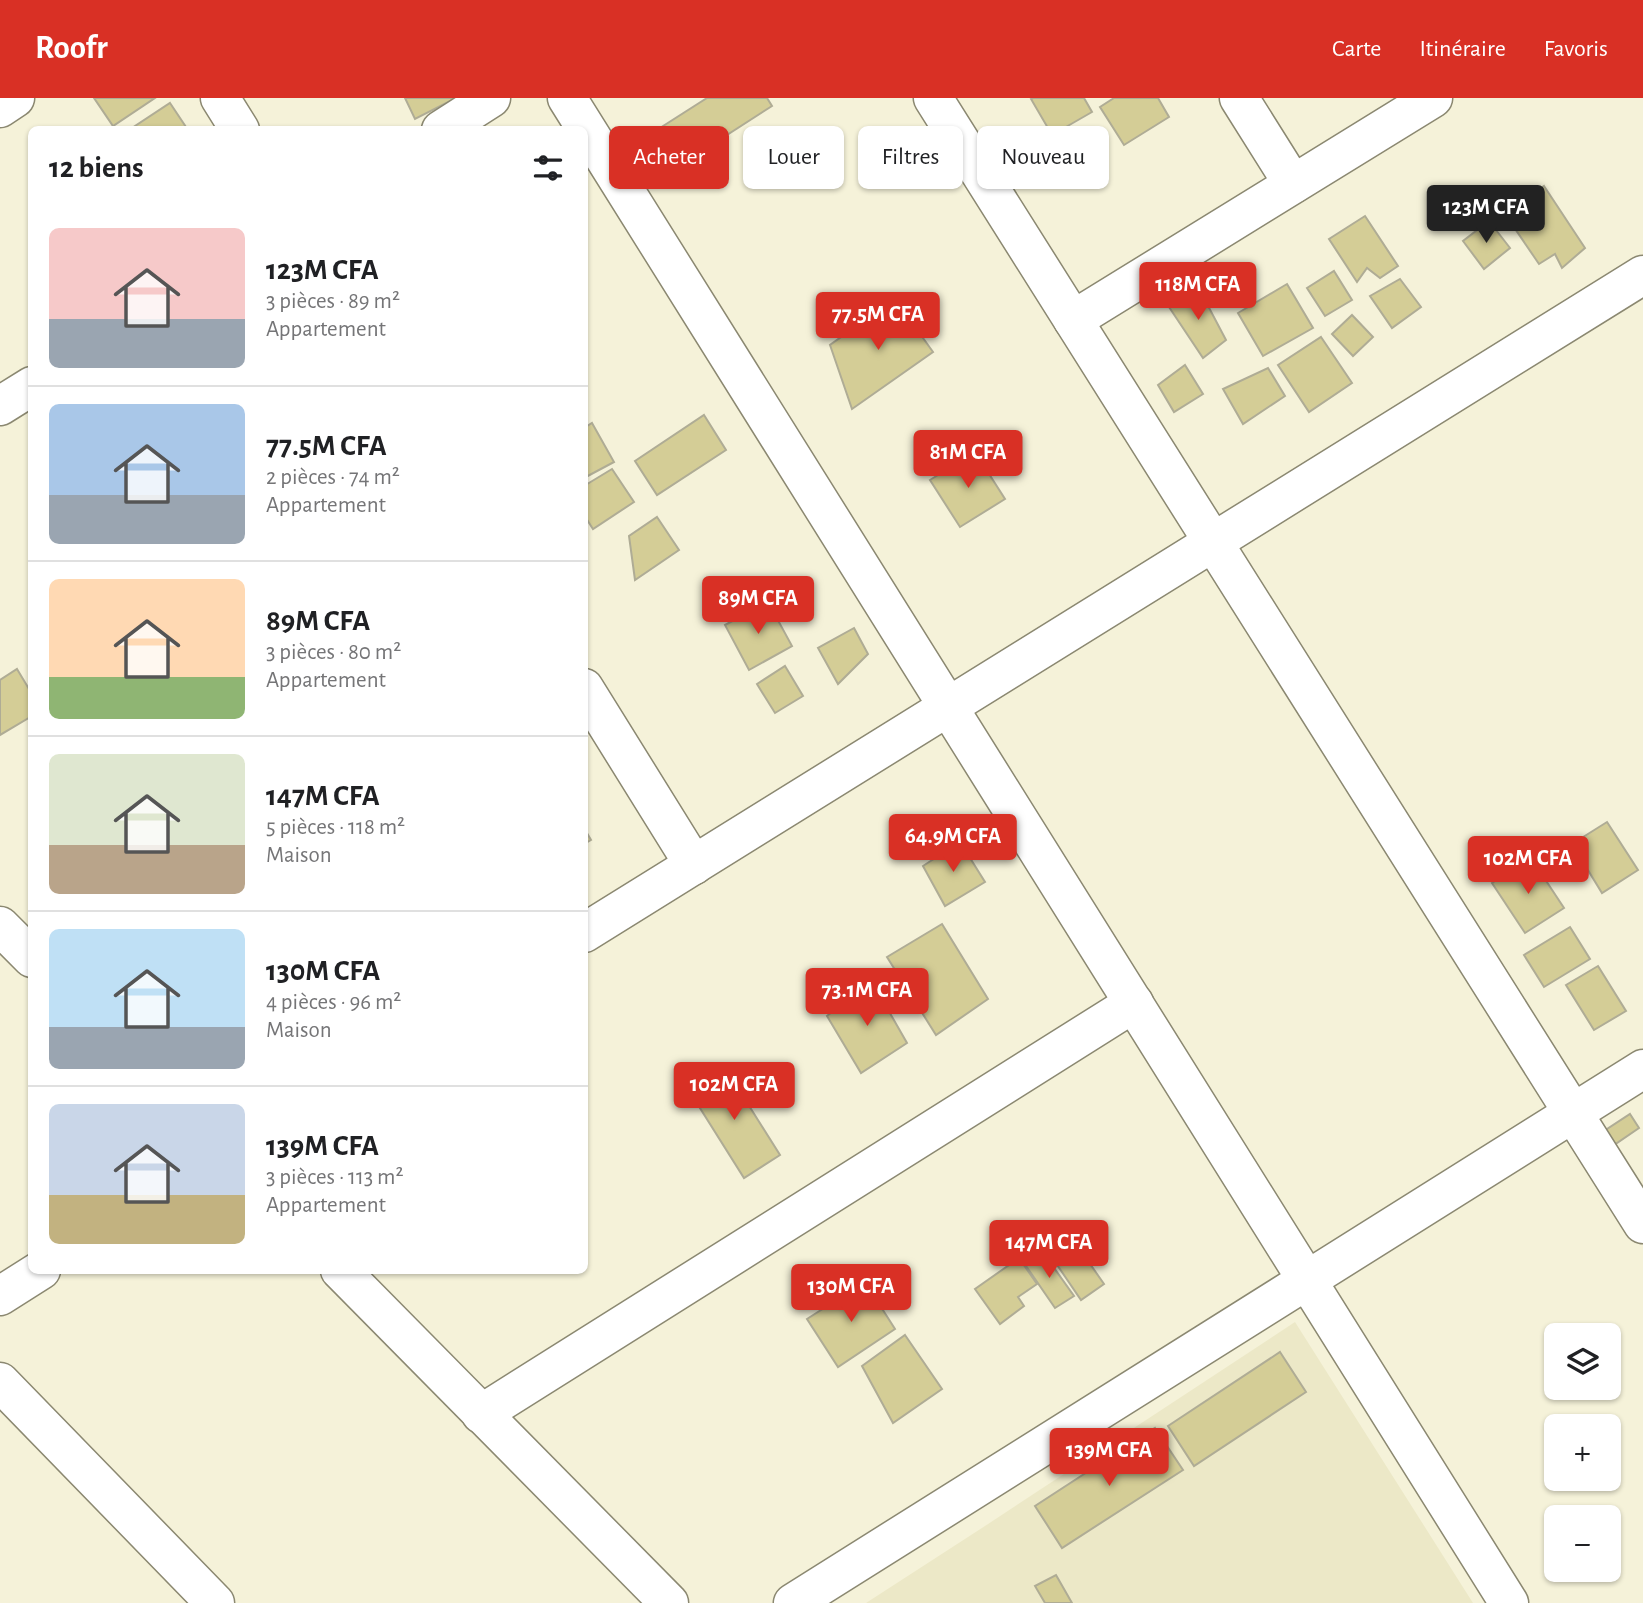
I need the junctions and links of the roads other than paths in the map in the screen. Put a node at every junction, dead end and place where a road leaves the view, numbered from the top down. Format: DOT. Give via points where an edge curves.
graph roads {
  1 [pos="15,98"];
  2 [pos="220,98"];
  3 [pos="491,98"];
  4 [pos="567,98"];
  5 [pos="933,98"];
  6 [pos="1239,98"];
  7 [pos="1433,98"];
  8 [pos="0,108"];
  9 [pos="238,126"];
  10 [pos="447,126"];
  11 [pos="585,126"];
  12 [pos="588,132"];
  13 [pos="1293,184"];
  14 [pos="1643,275"];
  15 [pos="1073,320"];
  16 [pos="28,388"];
  17 [pos="0,405"];
  18 [pos="1213,542"];
  19 [pos="588,694"];
  20 [pos="948,707"];
  21 [pos="694,865"];
  22 [pos="0,926"];
  23 [pos="588,931"];
  24 [pos="28,954"];
  25 [pos="1133,1003"];
  26 [pos="1643,1069"];
  27 [pos="1573,1113"];
  28 [pos="1643,1224"];
  29 [pos="35,1274"];
  30 [pos="344,1274"];
  31 [pos="1307,1280"];
  32 [pos="0,1296"];
  33 [pos="0,1382"];
  34 [pos="481,1414"];
  35 [pos="215,1603"];
  36 [pos="669,1603"];
  37 [pos="793,1603"];
  38 [pos="1509,1603"];
  1 -- 8 [label="street"];
  2 -- 9 [label="street"];
  3 -- 10 [label="street"];
  4 -- 11 [label="street"];
  5 -- 15 [label="street"];
  6 -- 13 [label="street"];
  7 -- 13 [label="street"];
  12 -- 20 [label="street"];
  13 -- 15 [label="street"];
  14 -- 18 [label="street"];
  15 -- 18 [label="street"];
  16 -- 17 [label="street"];
  18 -- 20 [label="street"];
  18 -- 27 [label="street"];
  19 -- 21 [label="street"];
  20 -- 21 [label="street"];
  20 -- 25 [label="street"];
  21 -- 23 [label="street"];
  22 -- 24 [label="street"];
  25 -- 31 [label="street"];
  25 -- 34 [label="street"];
  26 -- 27 [label="street"];
  27 -- 28 [label="street"];
  27 -- 31 [label="street"];
  29 -- 32 [label="street"];
  30 -- 34 [label="street"];
  31 -- 37 [label="street"];
  31 -- 38 [label="street"];
  33 -- 35 [label="street"];
  34 -- 36 [label="street"];
}
